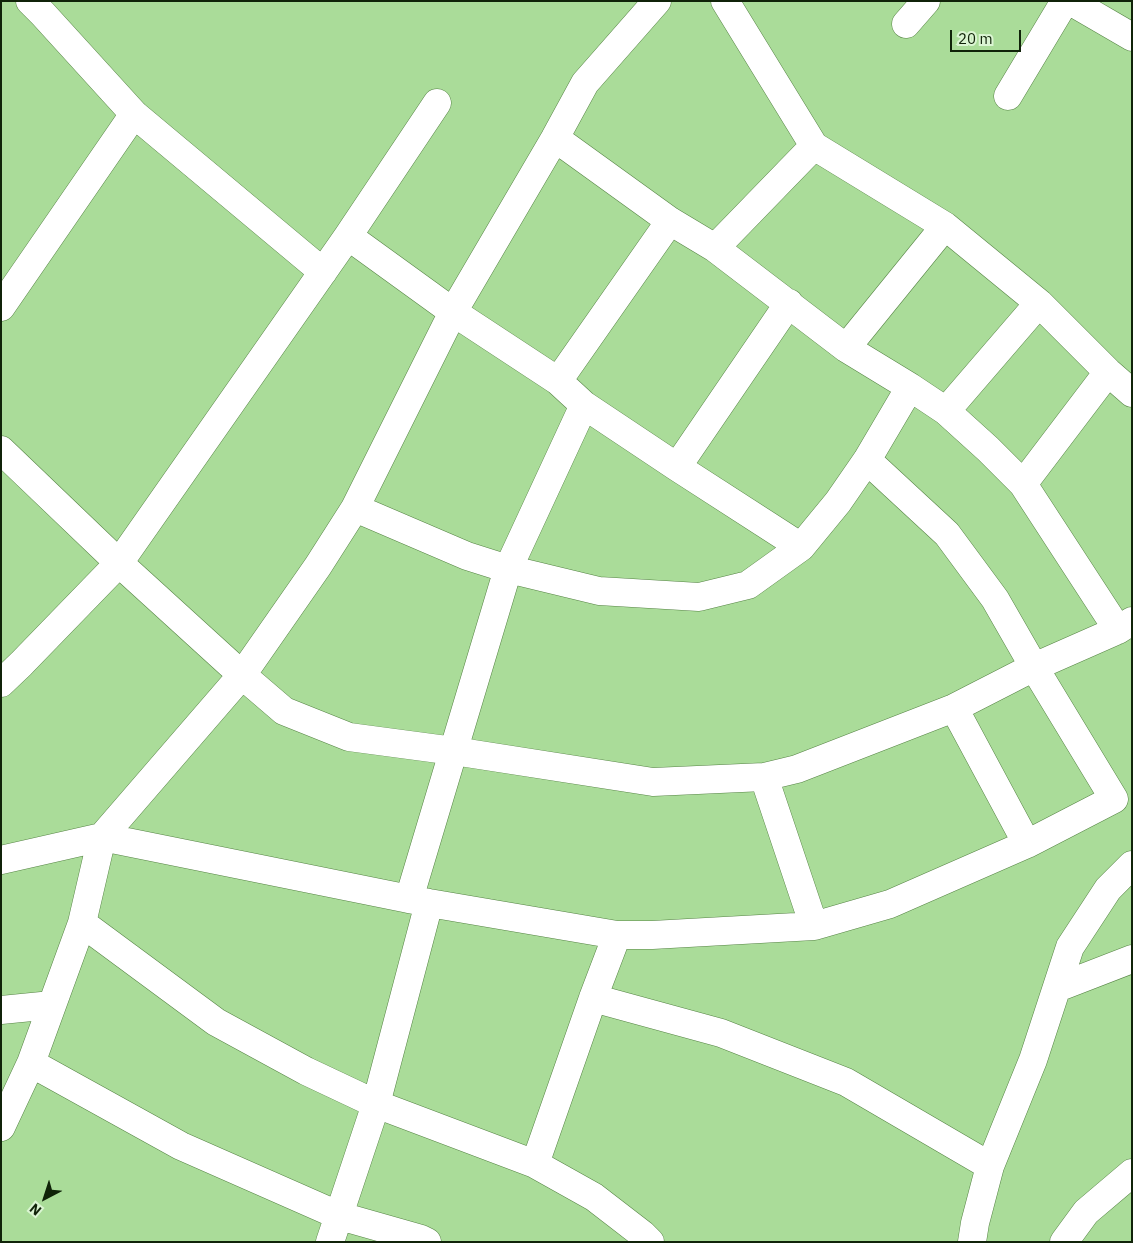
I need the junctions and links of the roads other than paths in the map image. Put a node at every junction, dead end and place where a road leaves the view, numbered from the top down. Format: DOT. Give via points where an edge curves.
graph roads {
  1 [pos="30,1"];
  2 [pos="656,1"];
  3 [pos="724,1"];
  4 [pos="926,1"];
  5 [pos="1065,1"];
  6 [pos="1070,1"];
  7 [pos="906,24"];
  8 [pos="1132,37"];
  9 [pos="1008,96"];
  10 [pos="437,103"];
  11 [pos="134,114"];
  12 [pos="555,138"];
  13 [pos="814,146"];
  14 [pos="670,221"];
  15 [pos="946,226"];
  16 [pos="348,236"];
  17 [pos="715,248"];
  18 [pos="323,272"];
  19 [pos="1039,302"];
  20 [pos="789,303"];
  21 [pos="1,307"];
  22 [pos="453,312"];
  23 [pos="846,348"];
  24 [pos="1108,372"];
  25 [pos="558,381"];
  26 [pos="910,387"];
  27 [pos="1132,393"];
  28 [pos="584,405"];
  29 [pos="946,411"];
  30 [pos="1,450"];
  31 [pos="868,460"];
  32 [pos="677,467"];
  33 [pos="1023,484"];
  34 [pos="355,508"];
  35 [pos="801,547"];
  36 [pos="119,562"];
  37 [pos="508,569"];
  38 [pos="1125,625"];
  39 [pos="1034,667"];
  40 [pos="242,675"];
  41 [pos="1,683"];
  42 [pos="954,708"];
  43 [pos="454,751"];
  44 [pos="764,777"];
  45 [pos="1123,795"];
  46 [pos="102,837"];
  47 [pos="1026,844"];
  48 [pos="1,860"];
  49 [pos="1132,865"];
  50 [pos="419,901"];
  51 [pos="82,923"];
  52 [pos="814,926"];
  53 [pos="617,934"];
  54 [pos="1132,960"];
  55 [pos="1057,988"];
  56 [pos="593,998"];
  57 [pos="52,1005"];
  58 [pos="1,1010"];
  59 [pos="31,1063"];
  60 [pos="376,1104"];
  61 [pos="1,1127"];
  62 [pos="535,1164"];
  63 [pos="990,1166"];
  64 [pos="1132,1173"];
  65 [pos="340,1216"];
  66 [pos="330,1242"];
  67 [pos="427,1242"];
  68 [pos="650,1242"];
  69 [pos="972,1242"];
  70 [pos="1064,1242"];
  1 -- 11 [label="street"];
  2 -- 12 [label="street" via="585,83"];
  3 -- 13 [label="street"];
  4 -- 7 [label="street"];
  5 -- 9 [label="street"];
  6 -- 8 [label="street"];
  10 -- 16 [label="street"];
  11 -- 18 [label="street"];
  11 -- 21 [label="street"];
  12 -- 14 [label="street"];
  12 -- 22 [label="street"];
  13 -- 15 [label="street"];
  13 -- 17 [label="street"];
  14 -- 17 [label="street"];
  14 -- 25 [label="street"];
  15 -- 19 [label="street"];
  15 -- 23 [label="street"];
  16 -- 18 [label="street"];
  16 -- 22 [label="street"];
  17 -- 20 [label="street"];
  18 -- 36 [label="street"];
  19 -- 24 [label="street"];
  19 -- 29 [label="street"];
  20 -- 23 [label="street"];
  20 -- 32 [label="street"];
  22 -- 25 [label="street"];
  22 -- 34 [label="street"];
  23 -- 26 [label="street"];
  24 -- 27 [label="street"];
  24 -- 33 [label="street"];
  25 -- 28 [label="street"];
  26 -- 29 [label="street"];
  26 -- 31 [label="street"];
  28 -- 32 [label="street"];
  28 -- 37 [label="street"];
  29 -- 33 [label="street"];
  30 -- 36 [label="street"];
  31 -- 35 [label="street"];
  31 -- 39 [label="street" via="946,534 995,599"];
  32 -- 35 [label="street"];
  33 -- 38 [label="street"];
  34 -- 37 [label="street" via="467,556"];
  34 -- 40 [label="street"];
  35 -- 37 [label="street" via="748,585 698,597 599,591"];
  36 -- 40 [label="street"];
  36 -- 41 [label="street"];
  37 -- 43 [label="street"];
  38 -- 39 [label="street"];
  39 -- 42 [label="street"];
  39 -- 45 [label="street"];
  40 -- 43 [label="street" via="284,711 349,737"];
  40 -- 46 [label="street"];
  42 -- 44 [label="street" via="797,769"];
  42 -- 47 [label="street"];
  43 -- 44 [label="street" via="653,782"];
  43 -- 50 [label="street"];
  44 -- 52 [label="street"];
  45 -- 47 [label="street"];
  46 -- 48 [label="street"];
  46 -- 50 [label="street"];
  46 -- 51 [label="street"];
  47 -- 52 [label="street" via="890,904"];
  49 -- 55 [label="street" via="1108,889 1070,947"];
  50 -- 53 [label="street"];
  50 -- 60 [label="street"];
  51 -- 57 [label="street"];
  51 -- 60 [label="street" via="216,1022 306,1071"];
  52 -- 53 [label="street"];
  53 -- 56 [label="street"];
  54 -- 55 [label="street"];
  55 -- 63 [label="street" via="1033,1060"];
  56 -- 62 [label="street"];
  56 -- 63 [label="street" via="721,1033 846,1082"];
  57 -- 58 [label="street"];
  57 -- 59 [label="street"];
  59 -- 61 [label="street"];
  59 -- 65 [label="street" via="181,1146"];
  60 -- 62 [label="street"];
  60 -- 65 [label="street"];
  62 -- 68 [label="street" via="594,1197"];
  63 -- 69 [label="street"];
  64 -- 70 [label="street" via="1086,1212"];
  65 -- 66 [label="street"];
  65 -- 67 [label="street"];
}
